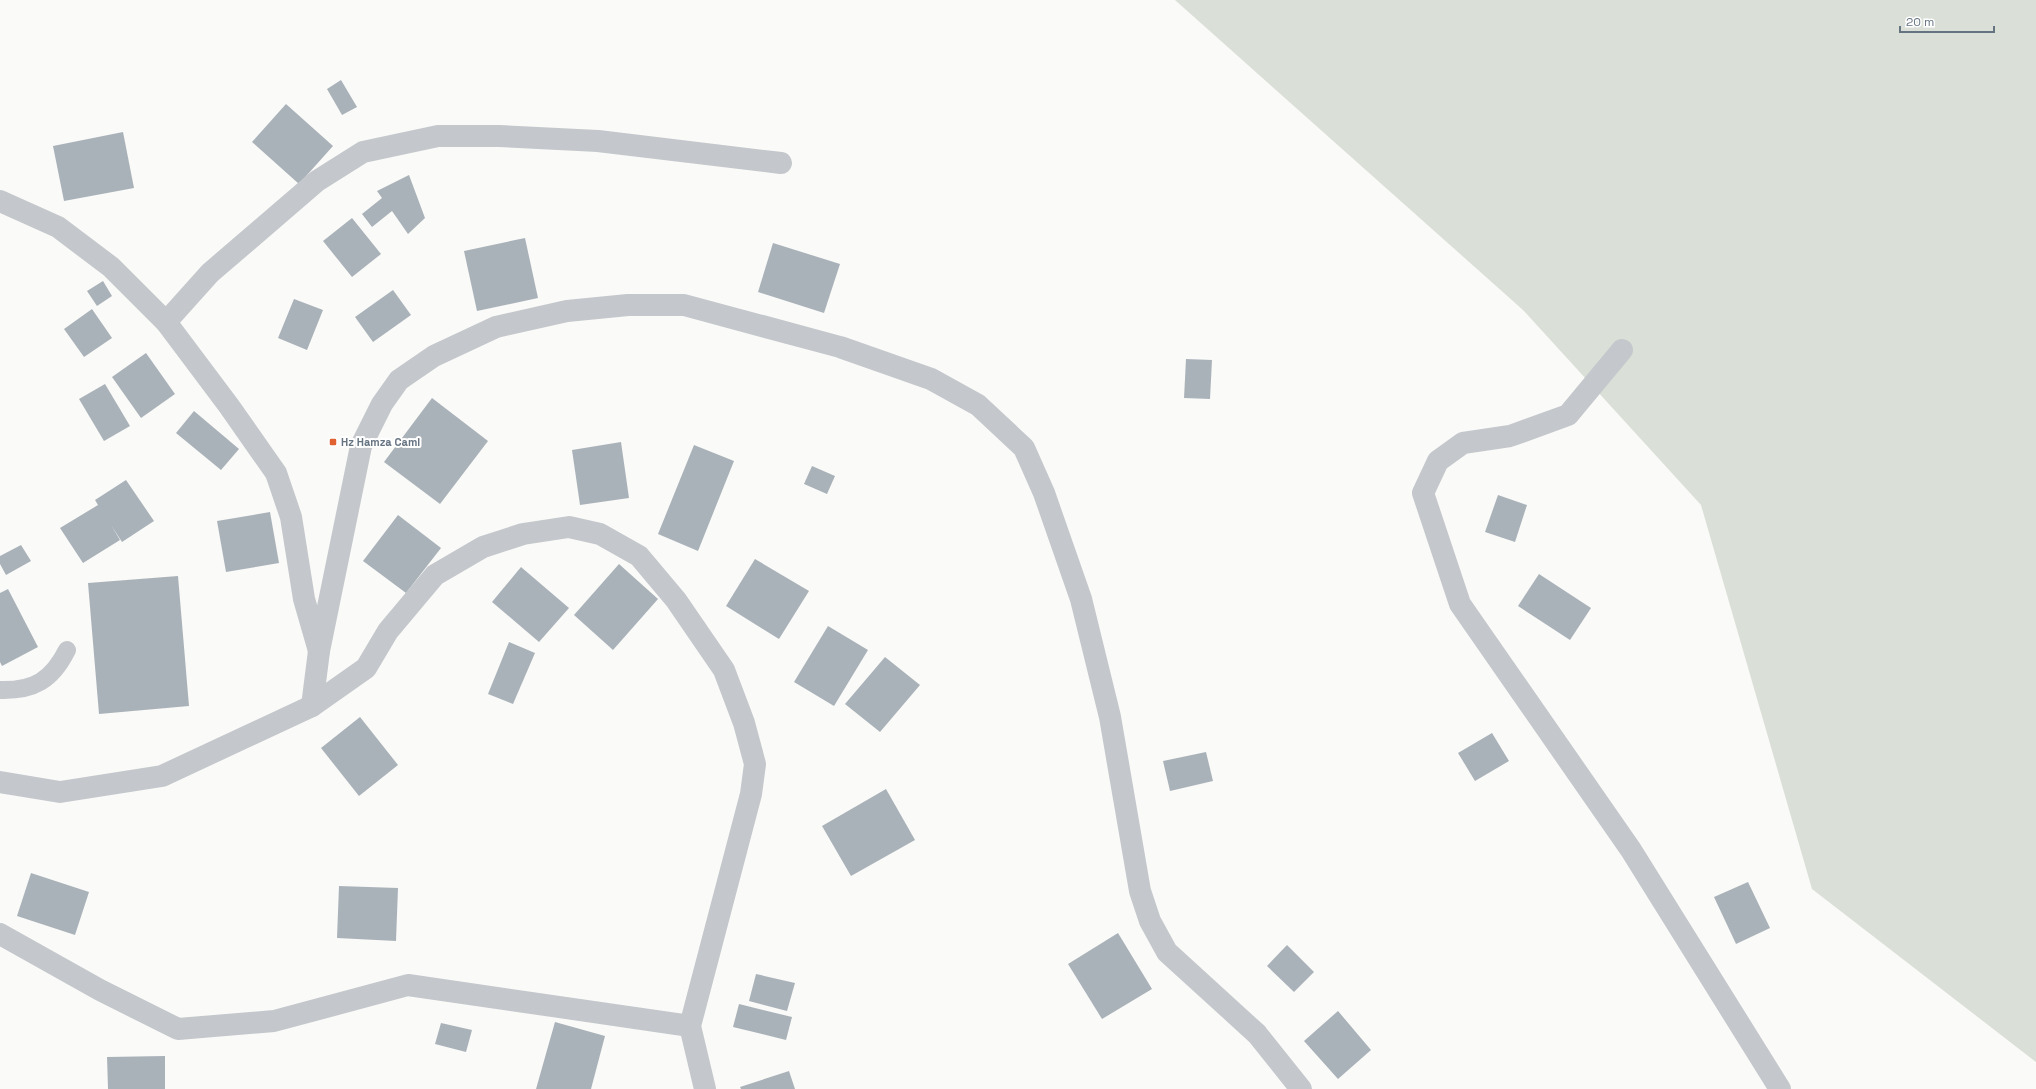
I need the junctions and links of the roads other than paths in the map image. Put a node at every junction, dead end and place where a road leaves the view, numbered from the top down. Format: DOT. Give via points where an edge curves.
graph roads {
  1 [pos="781,163"];
  2 [pos="0,201"];
  3 [pos="166,322"];
  4 [pos="1622,350"];
  5 [pos="67,650"];
  6 [pos="319,650"];
  7 [pos="0,690"];
  8 [pos="312,706"];
  9 [pos="0,782"];
  10 [pos="0,934"];
  11 [pos="690,1026"];
  12 [pos="705,1089"];
  13 [pos="1302,1089"];
  14 [pos="1780,1089"];
  1 -- 3 [label="street" via="598,141 499,136 438,136 363,152 317,181 210,273"];
  2 -- 3 [label="street" via="58,227 111,267"];
  3 -- 6 [label="street" via="276,473 291,517 304,599"];
  4 -- 14 [label="street" via="1568,415 1510,436 1463,443 1438,461 1423,493 1460,604 1631,850"];
  5 -- 7 [label="lane" via="60,664 40,683 16,690"];
  6 -- 8 [label="street"];
  6 -- 13 [label="street" via="361,446 382,404 399,380 434,356 496,327 567,311 628,305 684,305 840,347 930,379 978,405 1024,448 1044,494 1081,599 1110,717 1140,891 1150,921 1167,952 1256,1034"];
  8 -- 9 [label="street" via="162,776 60,792"];
  8 -- 11 [label="street" via="366,668 388,631 435,574 483,547 523,534 569,527 600,534 639,556 676,600 724,670 744,723 755,764 751,794"];
  10 -- 11 [label="street" via="100,990 178,1029 274,1021 408,985"];
  11 -- 12 [label="street"];
}
